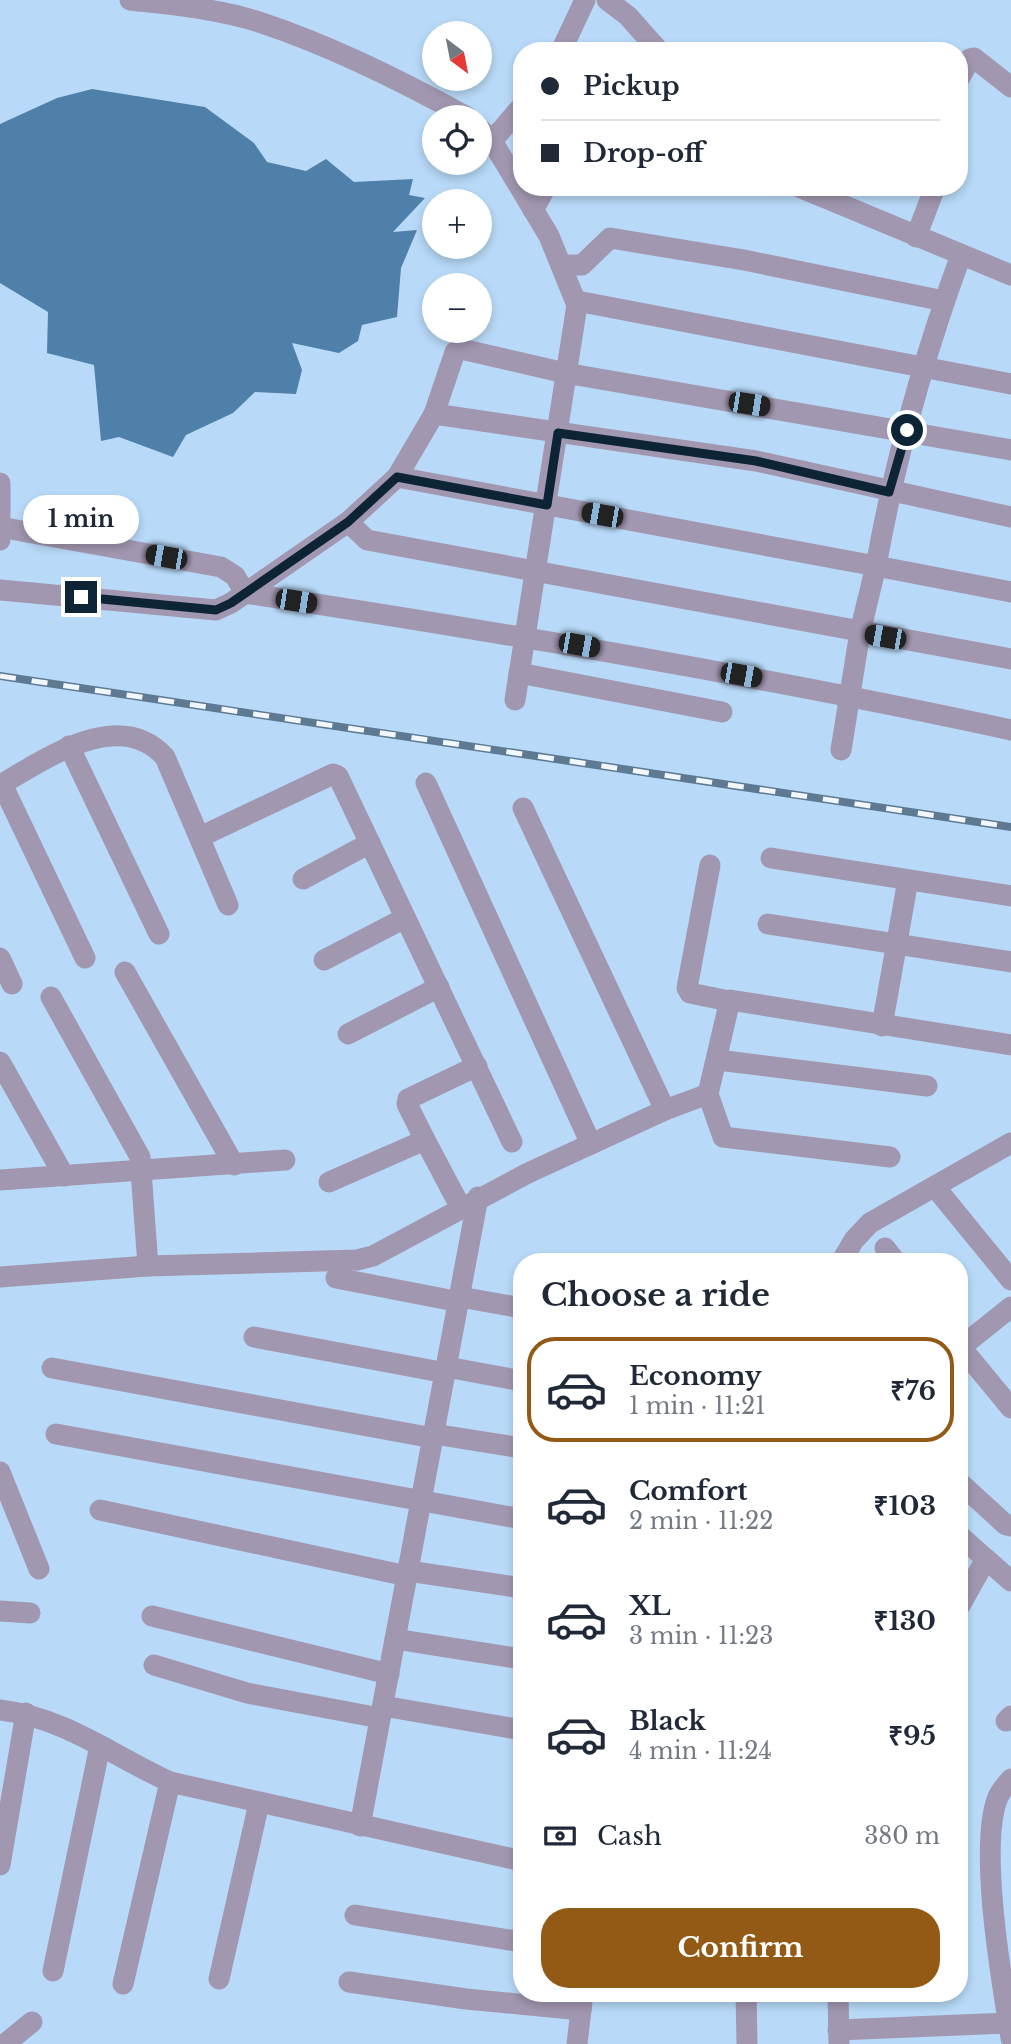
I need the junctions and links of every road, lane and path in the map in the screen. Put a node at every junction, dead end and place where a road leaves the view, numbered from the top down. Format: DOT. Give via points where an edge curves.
graph roads {
  1 [pos="130,0"];
  2 [pos="586,0"];
  3 [pos="607,0"];
  4 [pos="186,3"];
  5 [pos="565,42"];
  6 [pos="648,42"];
  7 [pos="968,63"];
  8 [pos="1011,87"];
  9 [pos="444,105"];
  10 [pos="513,113"];
  11 [pos="492,130"];
  12 [pos="492,145"];
  13 [pos="513,178"];
  14 [pos="524,196"];
  15 [pos="541,196"];
  16 [pos="828,196"];
  17 [pos="932,196"];
  18 [pos="533,210"];
  19 [pos="922,225"];
  20 [pos="961,255"];
  21 [pos="561,265"];
  22 [pos="1011,275"];
  23 [pos="577,301"];
  24 [pos="944,301"];
  25 [pos="924,366"];
  26 [pos="565,373"];
  27 [pos="1011,384"];
  28 [pos="433,414"];
  29 [pos="907,430"];
  30 [pos="558,433"];
  31 [pos="1011,450"];
  32 [pos="397,477"];
  33 [pos="0,483"];
  34 [pos="889,492"];
  35 [pos="547,505"];
  36 [pos="1011,517"];
  37 [pos="348,522"];
  38 [pos="0,527"];
  39 [pos="0,540"];
  40 [pos="876,566"];
  41 [pos="536,573"];
  42 [pos="0,590"];
  43 [pos="1011,592"];
  44 [pos="244,593"];
  45 [pos="860,632"];
  46 [pos="525,636"];
  47 [pos="1011,659"];
  48 [pos="519,673"];
  49 [pos="849,695"];
  50 [pos="515,700"];
  51 [pos="722,712"];
  52 [pos="1011,730"];
  53 [pos="69,746"];
  54 [pos="841,750"];
  55 [pos="426,783"];
  56 [pos="1,785"];
  57 [pos="523,808"];
  58 [pos="200,837"];
  59 [pos="370,843"];
  60 [pos="771,858"];
  61 [pos="710,865"];
  62 [pos="303,879"];
  63 [pos="908,880"];
  64 [pos="1011,896"];
  65 [pos="228,905"];
  66 [pos="405,918"];
  67 [pos="768,924"];
  68 [pos="159,934"];
  69 [pos="895,944"];
  70 [pos="0,958"];
  71 [pos="85,958"];
  72 [pos="324,960"];
  73 [pos="1011,962"];
  74 [pos="125,972"];
  75 [pos="12,984"];
  76 [pos="439,987"];
  77 [pos="51,997"];
  78 [pos="729,1001"];
  79 [pos="882,1026"];
  80 [pos="348,1034"];
  81 [pos="1011,1045"];
  82 [pos="718,1060"];
  83 [pos="477,1066"];
  84 [pos="2,1069"];
  85 [pos="927,1086"];
  86 [pos="708,1094"];
  87 [pos="665,1110"];
  88 [pos="425,1140"];
  89 [pos="512,1142"];
  90 [pos="1011,1143"];
  91 [pos="591,1144"];
  92 [pos="890,1157"];
  93 [pos="285,1160"];
  94 [pos="234,1164"];
  95 [pos="143,1171"];
  96 [pos="64,1176"];
  97 [pos="0,1180"];
  98 [pos="329,1182"];
  99 [pos="935,1187"];
  100 [pos="470,1203"];
  101 [pos="846,1253"];
  102 [pos="148,1266"];
  103 [pos="0,1277"];
  104 [pos="336,1278"];
  105 [pos="1011,1280"];
  106 [pos="460,1299"];
  107 [pos="513,1307"];
  108 [pos="1011,1307"];
  109 [pos="254,1337"];
  110 [pos="968,1340"];
  111 [pos="968,1356"];
  112 [pos="52,1368"];
  113 [pos="447,1370"];
  114 [pos="513,1380"];
  115 [pos="1011,1408"];
  116 [pos="56,1434"];
  117 [pos="434,1436"];
  118 [pos="513,1447"];
  119 [pos="0,1472"];
  120 [pos="968,1490"];
  121 [pos="421,1503"];
  122 [pos="100,1510"];
  123 [pos="513,1518"];
  124 [pos="1011,1526"];
  125 [pos="968,1543"];
  126 [pos="986,1559"];
  127 [pos="39,1569"];
  128 [pos="408,1574"];
  129 [pos="1011,1581"];
  130 [pos="513,1587"];
  131 [pos="968,1590"];
  132 [pos="0,1611"];
  133 [pos="30,1613"];
  134 [pos="152,1616"];
  135 [pos="396,1639"];
  136 [pos="513,1658"];
  137 [pos="154,1665"];
  138 [pos="389,1674"];
  139 [pos="0,1710"];
  140 [pos="381,1712"];
  141 [pos="26,1713"];
  142 [pos="513,1729"];
  143 [pos="100,1746"];
  144 [pos="1011,1779"];
  145 [pos="170,1782"];
  146 [pos="259,1803"];
  147 [pos="360,1826"];
  148 [pos="513,1859"];
  149 [pos="0,1865"];
  150 [pos="355,1915"];
  151 [pos="513,1941"];
  152 [pos="53,1971"];
  153 [pos="219,1979"];
  154 [pos="349,1982"];
  155 [pos="122,1984"];
  156 [pos="513,2000"];
  157 [pos="582,2002"];
  158 [pos="746,2002"];
  159 [pos="838,2002"];
  160 [pos="32,2022"];
  161 [pos="1010,2030"];
  162 [pos="839,2037"];
  163 [pos="5,2044"];
  164 [pos="577,2044"];
  165 [pos="747,2044"];
  1 -- 4 [label="street"];
  2 -- 5 [label="street"];
  3 -- 6 [label="street" via="628,16"];
  4 -- 9 [label="street" via="260,22 361,61"];
  7 -- 8 [label="street" via="974,58"];
  10 -- 11 [label="street"];
  12 -- 13 [label="street"];
  14 -- 18 [label="street"];
  15 -- 18 [label="street"];
  16 -- 19 [label="street"];
  17 -- 19 [label="street"];
  18 -- 21 [label="street"];
  19 -- 20 [label="street"];
  20 -- 22 [label="street"];
  20 -- 24 [label="street"];
  21 -- 23 [label="street"];
  21 -- 24 [label="street" via="582,265 610,238"];
  23 -- 25 [label="street"];
  23 -- 26 [label="street"];
  24 -- 25 [label="street"];
  25 -- 27 [label="street"];
  25 -- 29 [label="street"];
  26 -- 28 [label="street" via="461,349 455,352"];
  26 -- 29 [label="street"];
  26 -- 30 [label="street"];
  28 -- 30 [label="street"];
  28 -- 32 [label="street"];
  29 -- 31 [label="street"];
  29 -- 34 [label="street"];
  30 -- 34 [label="street" via="756,461"];
  30 -- 35 [label="street"];
  32 -- 35 [label="street"];
  32 -- 37 [label="street"];
  33 -- 38 [label="street"];
  34 -- 36 [label="street"];
  34 -- 40 [label="street"];
  35 -- 40 [label="street"];
  35 -- 41 [label="street"];
  37 -- 41 [label="street" via="367,540"];
  37 -- 44 [label="street"];
  38 -- 39 [label="street"];
  38 -- 44 [label="street" via="221,567 235,576"];
  40 -- 43 [label="street"];
  40 -- 45 [label="street"];
  41 -- 45 [label="street"];
  41 -- 46 [label="street"];
  42 -- 44 [label="street" via="216,610"];
  44 -- 46 [label="street"];
  45 -- 47 [label="street"];
  45 -- 49 [label="street"];
  46 -- 48 [label="street"];
  46 -- 49 [label="street"];
  48 -- 50 [label="street"];
  48 -- 51 [label="street"];
  49 -- 52 [label="street"];
  49 -- 54 [label="street"];
  53 -- 56 [label="street"];
  53 -- 58 [label="street" via="106,737 135,737 153,744 165,757"];
  53 -- 68 [label="street"];
  55 -- 91 [label="street"];
  56 -- 71 [label="street"];
  57 -- 87 [label="street"];
  58 -- 59 [label="street" via="336,774"];
  58 -- 65 [label="street"];
  59 -- 62 [label="street"];
  59 -- 66 [label="street"];
  60 -- 63 [label="street"];
  61 -- 78 [label="street" via="687,988 690,993"];
  63 -- 64 [label="street"];
  63 -- 69 [label="street"];
  66 -- 72 [label="street"];
  66 -- 76 [label="street"];
  67 -- 69 [label="street"];
  69 -- 73 [label="street"];
  69 -- 79 [label="street"];
  70 -- 75 [label="street"];
  74 -- 94 [label="street"];
  76 -- 80 [label="street"];
  76 -- 83 [label="street"];
  77 -- 95 [label="street" via="141,1157"];
  78 -- 79 [label="street"];
  78 -- 82 [label="street"];
  79 -- 81 [label="street"];
  82 -- 85 [label="street"];
  82 -- 86 [label="street"];
  83 -- 88 [label="street" via="408,1099"];
  83 -- 89 [label="street"];
  84 -- 96 [label="street"];
  86 -- 87 [label="street"];
  86 -- 92 [label="street" via="723,1137"];
  87 -- 91 [label="street"];
  88 -- 98 [label="street"];
  88 -- 100 [label="street"];
  90 -- 99 [label="street"];
  91 -- 100 [label="street"];
  93 -- 94 [label="street"];
  94 -- 95 [label="street"];
  95 -- 96 [label="street"];
  95 -- 102 [label="street"];
  96 -- 97 [label="street"];
  99 -- 101 [label="street" via="870,1223"];
  99 -- 105 [label="street"];
  100 -- 102 [label="street" via="373,1256 357,1260"];
  100 -- 106 [label="street"];
  102 -- 103 [label="street"];
  104 -- 106 [label="street"];
  106 -- 107 [label="street"];
  106 -- 113 [label="street"];
  108 -- 110 [label="street"];
  109 -- 113 [label="street"];
  111 -- 115 [label="street"];
  112 -- 117 [label="street"];
  113 -- 114 [label="street"];
  113 -- 117 [label="street"];
  116 -- 121 [label="street"];
  117 -- 118 [label="street"];
  117 -- 121 [label="street"];
  119 -- 127 [label="street"];
  120 -- 124 [label="street"];
  121 -- 123 [label="street"];
  121 -- 128 [label="street"];
  122 -- 128 [label="street"];
  125 -- 126 [label="street"];
  126 -- 129 [label="street"];
  126 -- 131 [label="street"];
  128 -- 130 [label="street"];
  128 -- 135 [label="street"];
  132 -- 133 [label="street"];
  134 -- 138 [label="street"];
  135 -- 136 [label="street"];
  135 -- 138 [label="street"];
  137 -- 140 [label="street" via="247,1693"];
  138 -- 140 [label="street"];
  139 -- 141 [label="street"];
  140 -- 142 [label="street"];
  140 -- 147 [label="street"];
  141 -- 143 [label="street" via="64,1726"];
  141 -- 149 [label="street"];
  143 -- 145 [label="street"];
  143 -- 152 [label="street"];
  144 -- 161 [label="street" via="999,1796 991,1834 997,1954"];
  145 -- 146 [label="street"];
  145 -- 155 [label="street"];
  146 -- 147 [label="street"];
  146 -- 153 [label="street"];
  147 -- 148 [label="street"];
  150 -- 151 [label="street"];
  154 -- 156 [label="street" via="466,1999"];
  157 -- 164 [label="street"];
  158 -- 165 [label="street"];
  159 -- 162 [label="street"];
  160 -- 163 [label="street"];
  161 -- 162 [label="street"];
}
